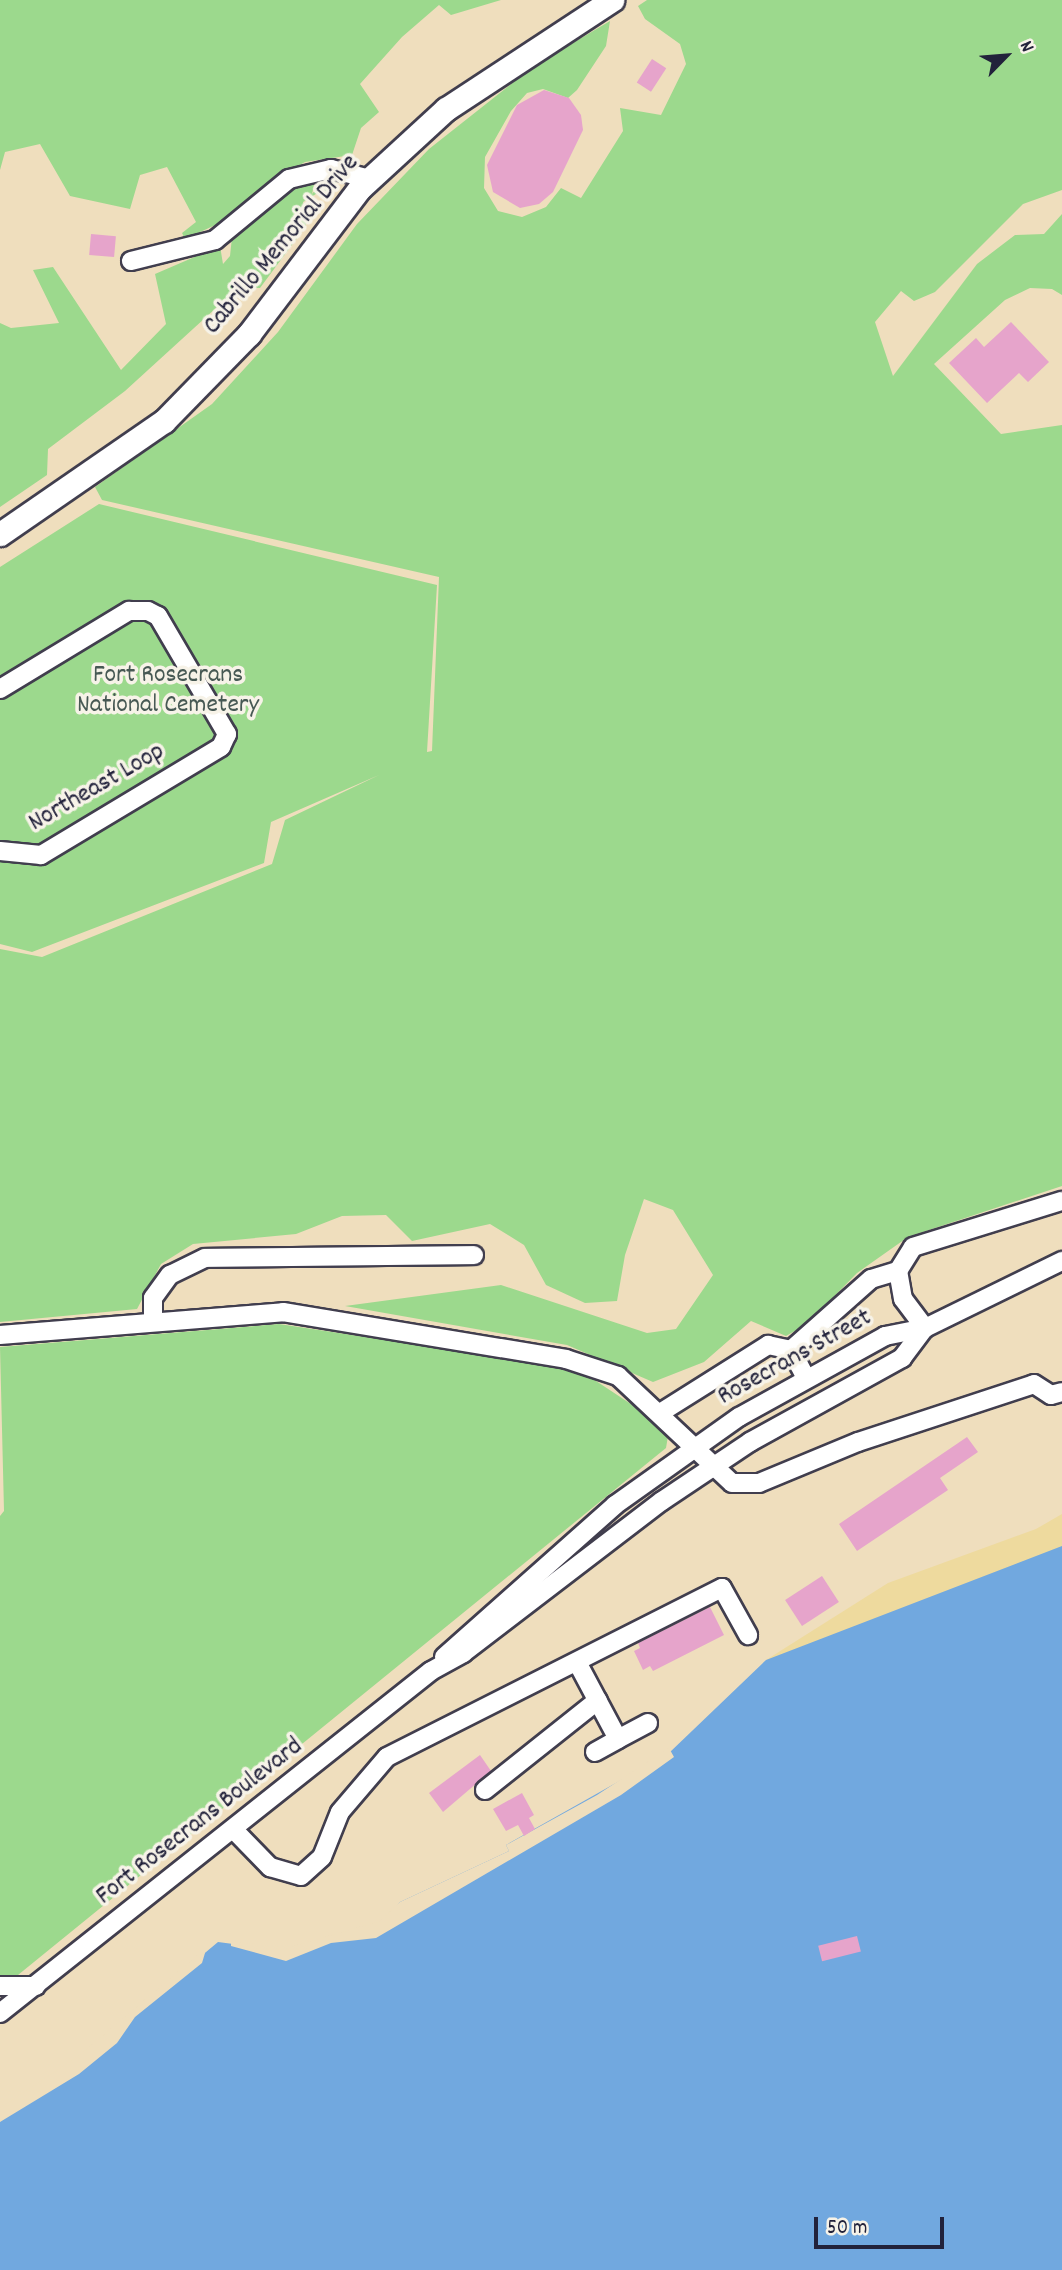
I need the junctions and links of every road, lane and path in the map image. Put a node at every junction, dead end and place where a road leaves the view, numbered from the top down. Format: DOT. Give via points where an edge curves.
graph roads {
  1 [pos="612,0"];
  2 [pos="370,179"];
  3 [pos="131,261"];
  4 [pos="0,534"];
  5 [pos="0,689"];
  6 [pos="0,851"];
  7 [pos="1062,1201"];
  8 [pos="474,1255"];
  9 [pos="1062,1261"];
  10 [pos="898,1271"];
  11 [pos="153,1322"];
  12 [pos="925,1328"];
  13 [pos="0,1335"];
  14 [pos="791,1350"];
  15 [pos="806,1378"];
  16 [pos="1062,1392"];
  17 [pos="660,1413"];
  18 [pos="696,1446"];
  19 [pos="713,1467"];
  20 [pos="748,1635"];
  21 [pos="577,1662"];
  22 [pos="431,1671"];
  23 [pos="597,1700"];
  24 [pos="648,1723"];
  25 [pos="618,1739"];
  26 [pos="595,1752"];
  27 [pos="485,1790"];
  28 [pos="234,1830"];
  29 [pos="0,1986"];
  30 [pos="36,1986"];
  31 [pos="0,2013"];
  1 -- 2 [label="main road, Cabrillo Memorial Drive" via="446,109"];
  2 -- 3 [label="street" via="331,169 289,179 215,240"];
  2 -- 4 [label="main road, Cabrillo Memorial Drive" via="249,334 164,421"];
  5 -- 6 [label="street, Northeast Loop" via="129,611 148,611 158,616 227,734 220,747 41,855"];
  7 -- 10 [label="street" via="913,1247"];
  8 -- 11 [label="street" via="205,1258 170,1275 153,1298"];
  9 -- 12 [label="street, Rosecrans Street"];
  10 -- 12 [label="street" via="903,1299"];
  10 -- 14 [label="street" via="871,1279"];
  11 -- 13 [label="street"];
  11 -- 17 [label="street" via="283,1312 566,1359 618,1376"];
  12 -- 15 [label="street, Rosecrans Street" via="885,1336"];
  12 -- 19 [label="street, Rosecrans Street" via="902,1358"];
  14 -- 15 [label="street"];
  14 -- 17 [label="street" via="768,1345"];
  15 -- 18 [label="street, Rosecrans Street"];
  16 -- 19 [label="street" via="1051,1395 1034,1384 858,1443 759,1483 732,1483"];
  17 -- 18 [label="street"];
  18 -- 19 [label="street"];
  18 -- 22 [label="street, Fort Rosecrans Boulevard" via="614,1505"];
  19 -- 22 [label="street, Fort Rosecrans Boulevard" via="463,1653"];
  20 -- 21 [label="street" via="722,1588"];
  21 -- 23 [label="street"];
  21 -- 28 [label="street" via="387,1757 340,1812 322,1857 301,1876 270,1867"];
  22 -- 28 [label="street, Fort Rosecrans Boulevard"];
  23 -- 25 [label="street"];
  23 -- 27 [label="street"];
  24 -- 25 [label="street"];
  25 -- 26 [label="street"];
  28 -- 30 [label="street, Fort Rosecrans Boulevard"];
  29 -- 30 [label="street"];
  30 -- 31 [label="street, Fort Rosecrans Boulevard"];
}
